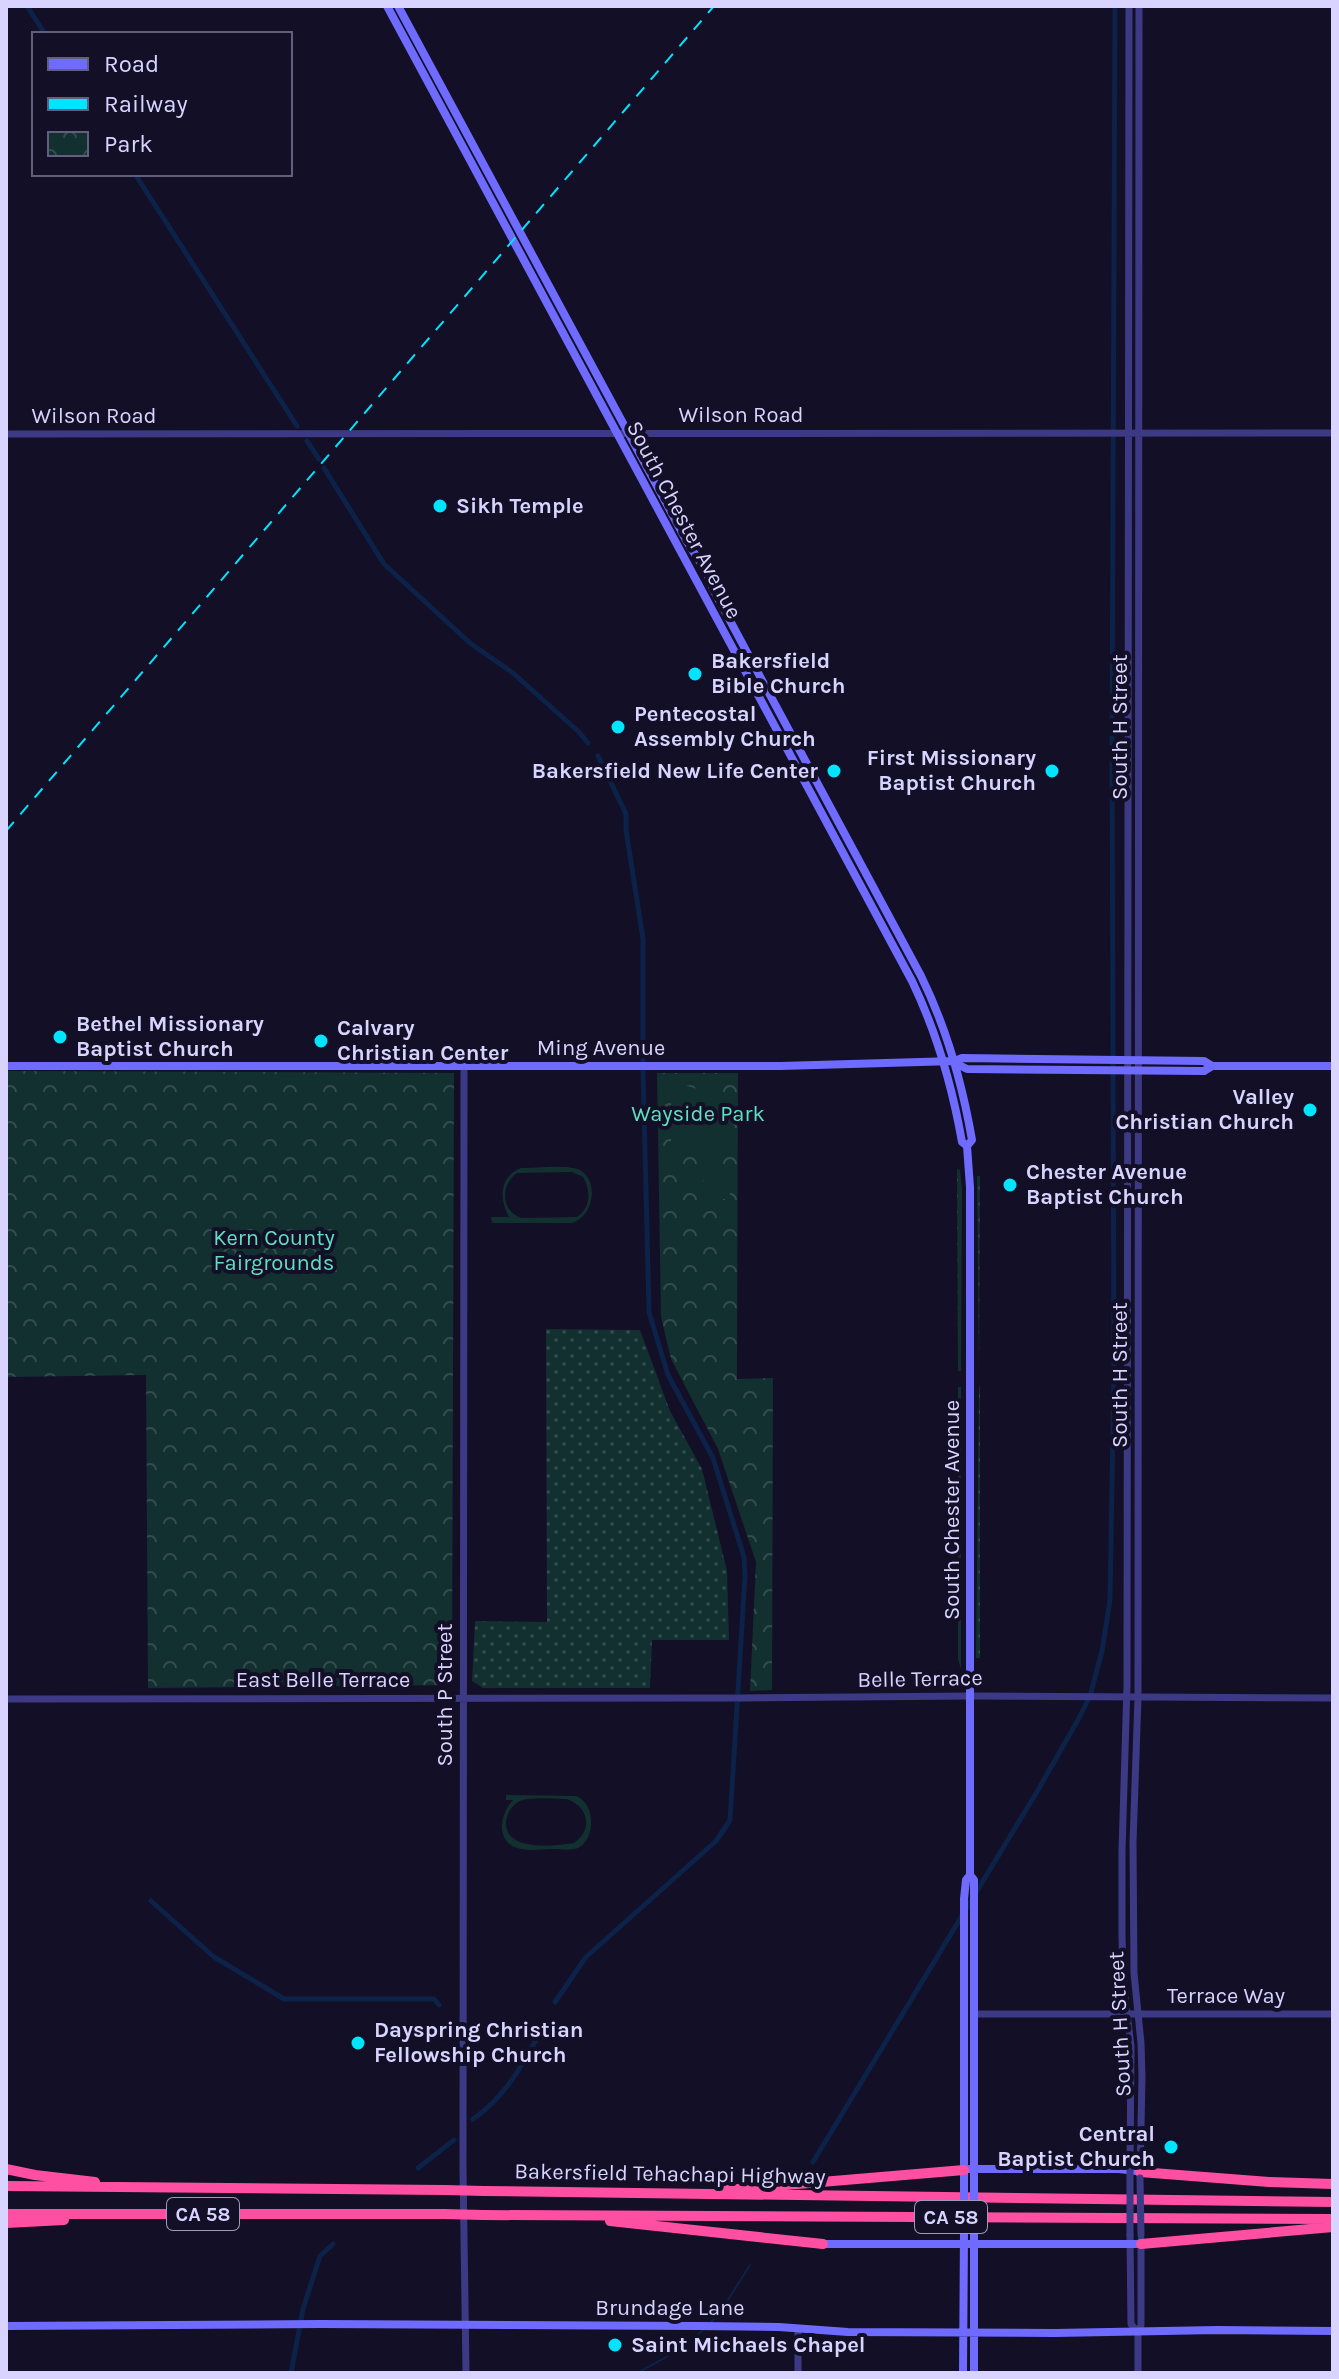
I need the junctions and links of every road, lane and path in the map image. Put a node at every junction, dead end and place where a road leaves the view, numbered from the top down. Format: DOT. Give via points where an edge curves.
graph roads {
  1 [pos="387,6"];
  2 [pos="398,6"];
  3 [pos="1129,6"];
  4 [pos="1139,6"];
  5 [pos="1128,433"];
  6 [pos="1139,433"];
  7 [pos="1333,433"];
  8 [pos="6,434"];
  9 [pos="617,434"];
  10 [pos="630,434"];
  11 [pos="1124,1059"];
  12 [pos="1138,1060"];
  13 [pos="955,1061"];
  14 [pos="945,1062"];
  15 [pos="6,1066"];
  16 [pos="464,1066"];
  17 [pos="1212,1066"];
  18 [pos="1333,1066"];
  19 [pos="1125,1070"];
  20 [pos="1138,1071"];
  21 [pos="967,1146"];
  22 [pos="1127,1148"];
  23 [pos="1138,1185"];
  24 [pos="971,1696"];
  25 [pos="1127,1697"];
  26 [pos="1138,1697"];
  27 [pos="464,1698"];
  28 [pos="737,1698"];
  29 [pos="1333,1698"];
  30 [pos="6,1699"];
  31 [pos="970,1875"];
  32 [pos="965,1954"];
  33 [pos="974,2014"];
  34 [pos="1127,2014"];
  35 [pos="1138,2014"];
  36 [pos="1333,2014"];
  37 [pos="969,2069"];
  38 [pos="6,2169"];
  39 [pos="967,2173"];
  40 [pos="1137,2173"];
  41 [pos="1333,2184"];
  42 [pos="6,2186"];
  43 [pos="150,2188"];
  44 [pos="676,2195"];
  45 [pos="1333,2202"];
  46 [pos="6,2214"];
  47 [pos="146,2214"];
  48 [pos="568,2216"];
  49 [pos="1333,2219"];
  50 [pos="6,2223"];
  51 [pos="1333,2227"];
  52 [pos="964,2238"];
  53 [pos="974,2238"];
  54 [pos="1135,2240"];
  55 [pos="823,2244"];
  56 [pos="466,2324"];
  57 [pos="6,2326"];
  58 [pos="798,2329"];
  59 [pos="1333,2331"];
  60 [pos="969,2332"];
  61 [pos="1138,2333"];
  62 [pos="466,2373"];
  63 [pos="798,2373"];
  64 [pos="963,2373"];
  65 [pos="974,2373"];
  66 [pos="1138,2373"];
  1 -- 9 [label="main road, South Chester Avenue"];
  2 -- 10 [label="main road, South Chester Avenue"];
  3 -- 5 [label="street, South H Street"];
  4 -- 6 [label="street, South H Street"];
  5 -- 6 [label="street, Wilson Road"];
  5 -- 10 [label="street, Wilson Road"];
  5 -- 11 [label="street, South H Street"];
  6 -- 7 [label="street, Wilson Road"];
  6 -- 12 [label="street, South H Street"];
  8 -- 9 [label="street, Wilson Road"];
  9 -- 10 [label="street, Wilson Road"];
  9 -- 14 [label="main road, South Chester Avenue" via="912,981"];
  10 -- 13 [label="main road, South Chester Avenue" via="921,976"];
  11 -- 12 [label="main road, Ming Avenue"];
  11 -- 13 [label="main road, Ming Avenue"];
  11 -- 19 [label="street, South H Street"];
  12 -- 17 [label="main road, Ming Avenue" via="1204,1061"];
  12 -- 20 [label="street, South H Street"];
  13 -- 14 [label="main road, Ming Avenue"];
  13 -- 19 [label="main road, Ming Avenue" via="967,1069"];
  13 -- 21 [label="main road, South Chester Avenue" via="972,1140"];
  14 -- 16 [label="main road, Ming Avenue"];
  14 -- 21 [label="main road, South Chester Avenue"];
  15 -- 16 [label="main road, Ming Avenue"];
  16 -- 27 [label="street, South P Street"];
  17 -- 18 [label="main road, Ming Avenue"];
  17 -- 20 [label="main road, Ming Avenue" via="1204,1071"];
  19 -- 20 [label="main road, Ming Avenue"];
  19 -- 22 [label="street, South H Street"];
  20 -- 23 [label="street, South H Street"];
  21 -- 24 [label="main road, South Chester Avenue"];
  22 -- 23 [label="street"];
  22 -- 25 [label="street, South H Street"];
  23 -- 26 [label="street, South H Street"];
  24 -- 25 [label="street, Belle Terrace"];
  24 -- 28 [label="street, Belle Terrace"];
  24 -- 31 [label="main road, South Chester Avenue"];
  25 -- 26 [label="street, Belle Terrace"];
  25 -- 34 [label="street, South H Street" via="1122,1851"];
  26 -- 29 [label="street, Belle Terrace"];
  26 -- 35 [label="street, South H Street" via="1133,1843"];
  27 -- 28 [label="street, East Belle Terrace"];
  27 -- 30 [label="street, East Belle Terrace"];
  27 -- 56 [label="street, South P Street"];
  31 -- 32 [label="main road, South Chester Avenue"];
  31 -- 33 [label="main road, South Chester Avenue"];
  32 -- 33 [label="main road"];
  32 -- 37 [label="main road, South Chester Avenue"];
  33 -- 34 [label="street, Terrace Way"];
  33 -- 37 [label="main road, South Chester Avenue"];
  34 -- 35 [label="street, Terrace Way"];
  34 -- 40 [label="street, South H Street"];
  35 -- 36 [label="street, Terrace Way"];
  35 -- 40 [label="street, South H Street" via="1142,2062"];
  37 -- 39 [label="main road, South Chester Avenue"];
  37 -- 39 [label="main road, South Chester Avenue" via="974,2120"];
  38 -- 43 [label="highway"];
  39 -- 40 [label="main road"];
  39 -- 44 [label="highway"];
  39 -- 52 [label="main road, South Chester Avenue, bridge"];
  39 -- 53 [label="main road, South Chester Avenue, bridge" via="974,2180"];
  40 -- 41 [label="highway"];
  40 -- 54 [label="street, South H Street, bridge"];
  40 -- 54 [label="street, South H Street, bridge"];
  42 -- 43 [label="highway, Bakersfield Tehachapi Highway / CA 58"];
  43 -- 44 [label="highway, Bakersfield Tehachapi Highway / CA 58, bridge"];
  44 -- 45 [label="highway, Bakersfield Tehachapi Highway / CA 58"];
  46 -- 47 [label="highway, Bakersfield Tehachapi Highway / CA 58"];
  47 -- 48 [label="highway, Bakersfield Tehachapi Highway / CA 58, bridge"];
  47 -- 50 [label="highway"];
  48 -- 49 [label="highway, Bakersfield Tehachapi Highway / CA 58"];
  48 -- 55 [label="highway"];
  51 -- 54 [label="highway"];
  52 -- 53 [label="main road"];
  52 -- 55 [label="main road"];
  52 -- 60 [label="main road, South Chester Avenue"];
  53 -- 54 [label="main road"];
  53 -- 60 [label="main road, South Chester Avenue"];
  54 -- 61 [label="street, South H Street"];
  56 -- 57 [label="main road, Brundage Lane"];
  56 -- 58 [label="main road, Brundage Lane"];
  56 -- 62 [label="street, South P Street"];
  58 -- 60 [label="main road, Brundage Lane"];
  58 -- 63 [label="street"];
  59 -- 61 [label="main road, Brundage Lane"];
  60 -- 61 [label="main road, Brundage Lane"];
  60 -- 64 [label="main road"];
  60 -- 65 [label="main road"];
  61 -- 66 [label="street, South H Street"];
}
